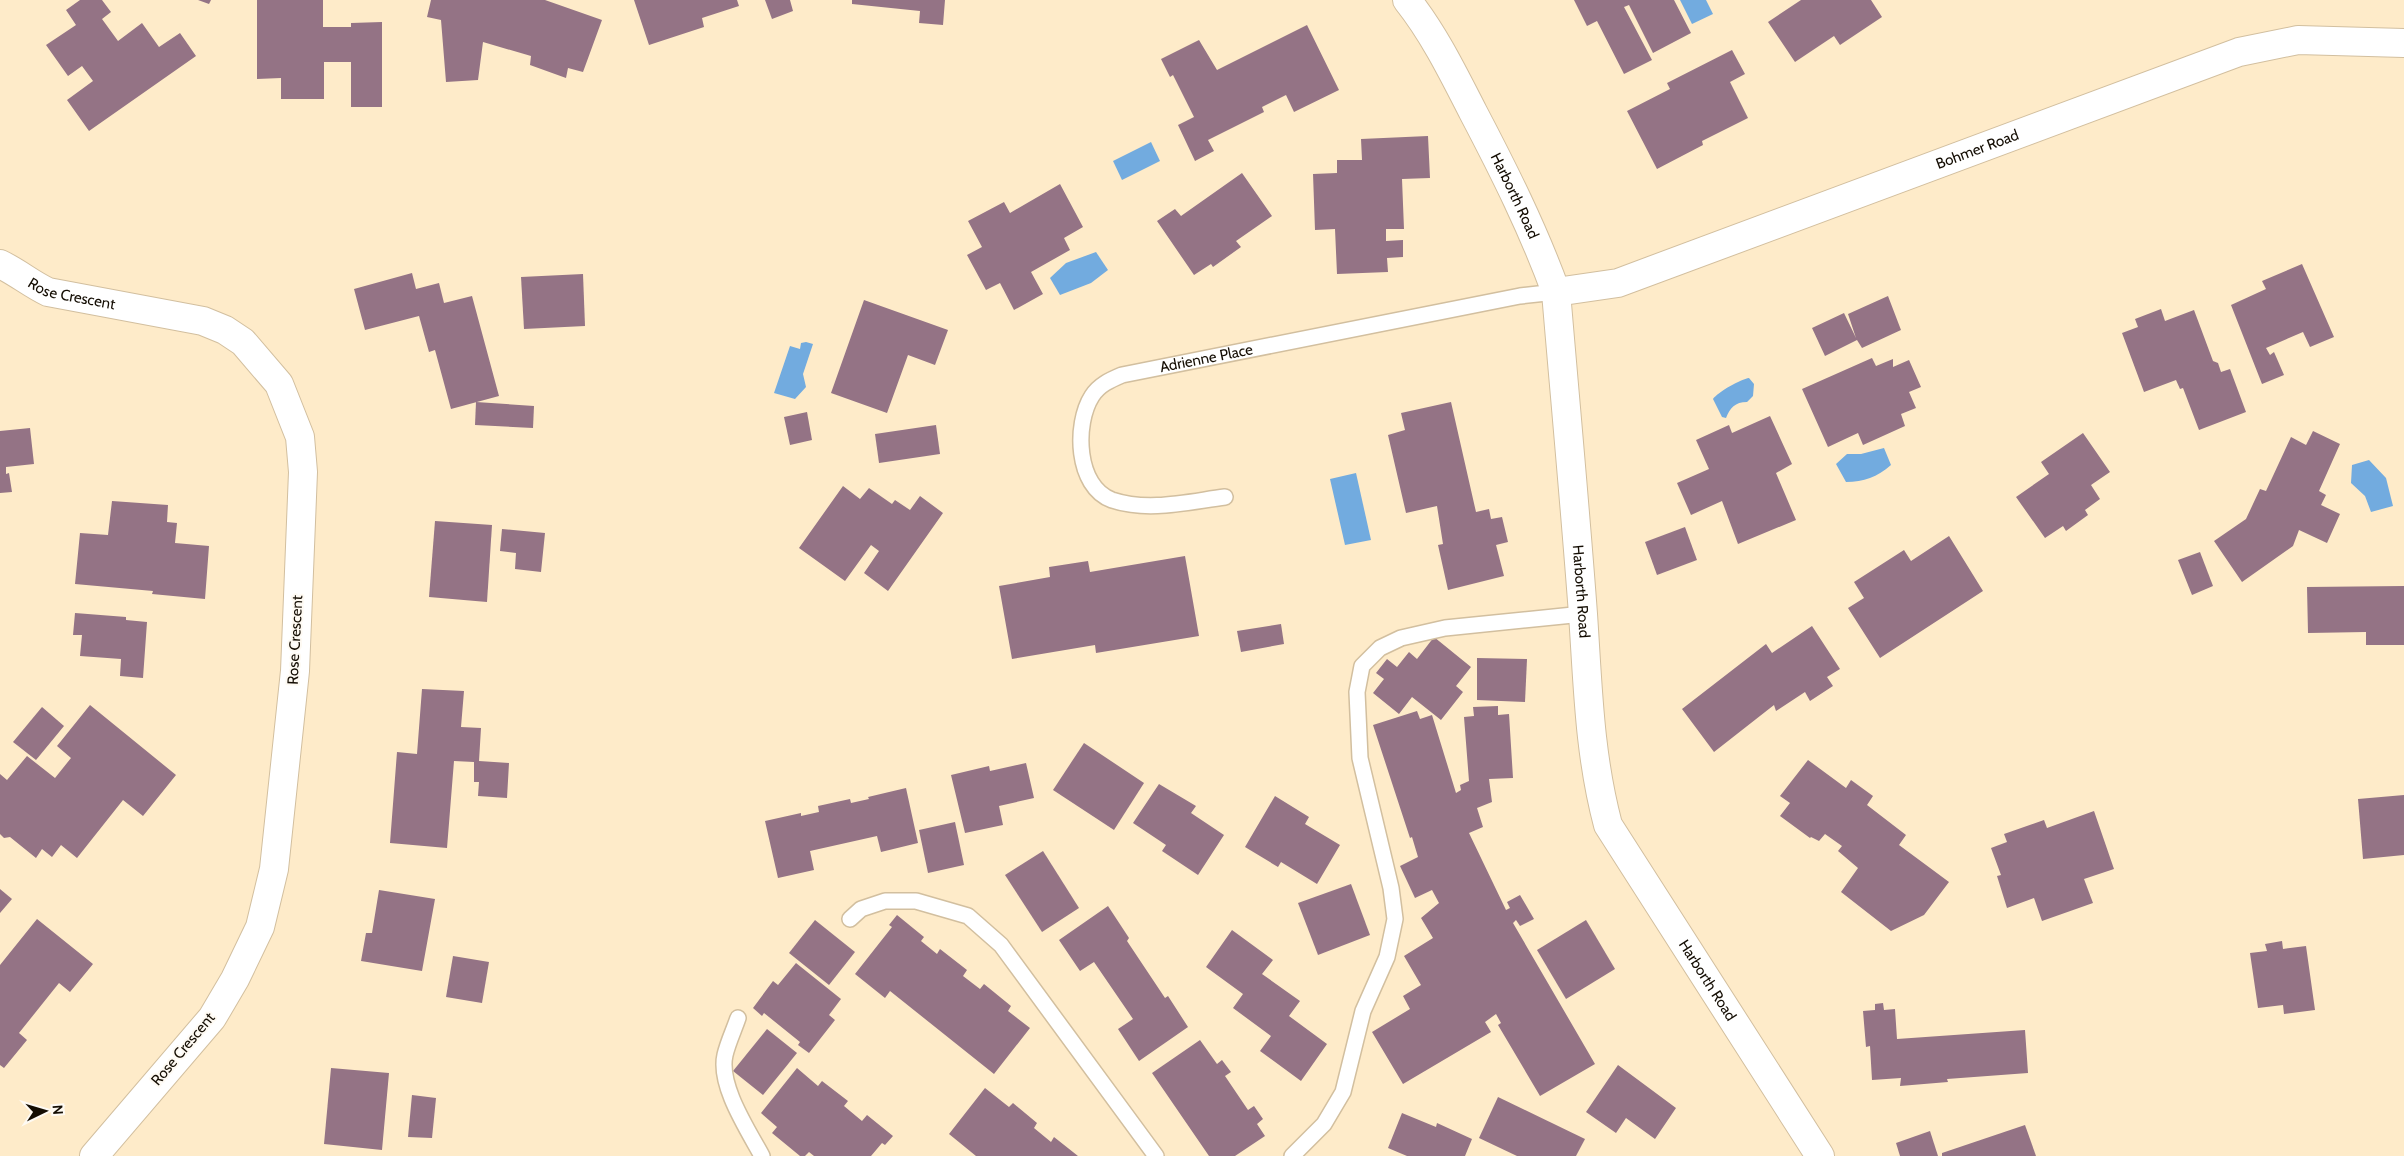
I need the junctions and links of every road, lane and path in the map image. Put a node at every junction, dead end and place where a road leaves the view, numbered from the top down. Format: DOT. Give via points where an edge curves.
graph roads {
  1 [pos="1407,0"];
  2 [pos="2404,43"];
  3 [pos="0,264"];
  4 [pos="1556,292"];
  5 [pos="1224,497"];
  6 [pos="1583,614"];
  7 [pos="850,919"];
  8 [pos="738,1018"];
  9 [pos="94,1156"];
  10 [pos="762,1156"];
  11 [pos="1156,1156"];
  12 [pos="1292,1156"];
  13 [pos="1820,1156"];
  1 -- 4 [label="street, Harborth Road" via="1438,45 1505,174 1539,246"];
  2 -- 4 [label="street, Bohmer Road" via="2298,40 2239,52 1618,283"];
  3 -- 9 [label="street, Rose Crescent" via="48,292 186,317 226,330 243,342 279,384 300,437 303,472 295,671 274,869 260,927 212,1018"];
  4 -- 5 [label="lane, Adrienne Place" via="1520,296 1122,375 1107,381 1092,396 1081,421 1080,445 1090,482 1110,499 1144,507"];
  4 -- 6 [label="street, Harborth Road"];
  6 -- 12 [label="lane" via="1445,628 1400,638 1380,648 1362,666 1357,692 1360,758 1391,888 1395,919 1386,957 1363,1011 1343,1092 1324,1124"];
  6 -- 13 [label="street, Harborth Road" via="1591,740 1608,824"];
  7 -- 11 [label="lane" via="861,909 885,901 916,901 968,916 1001,945"];
  8 -- 10 [label="lane" via="724,1056 725,1074 733,1100"];
}
